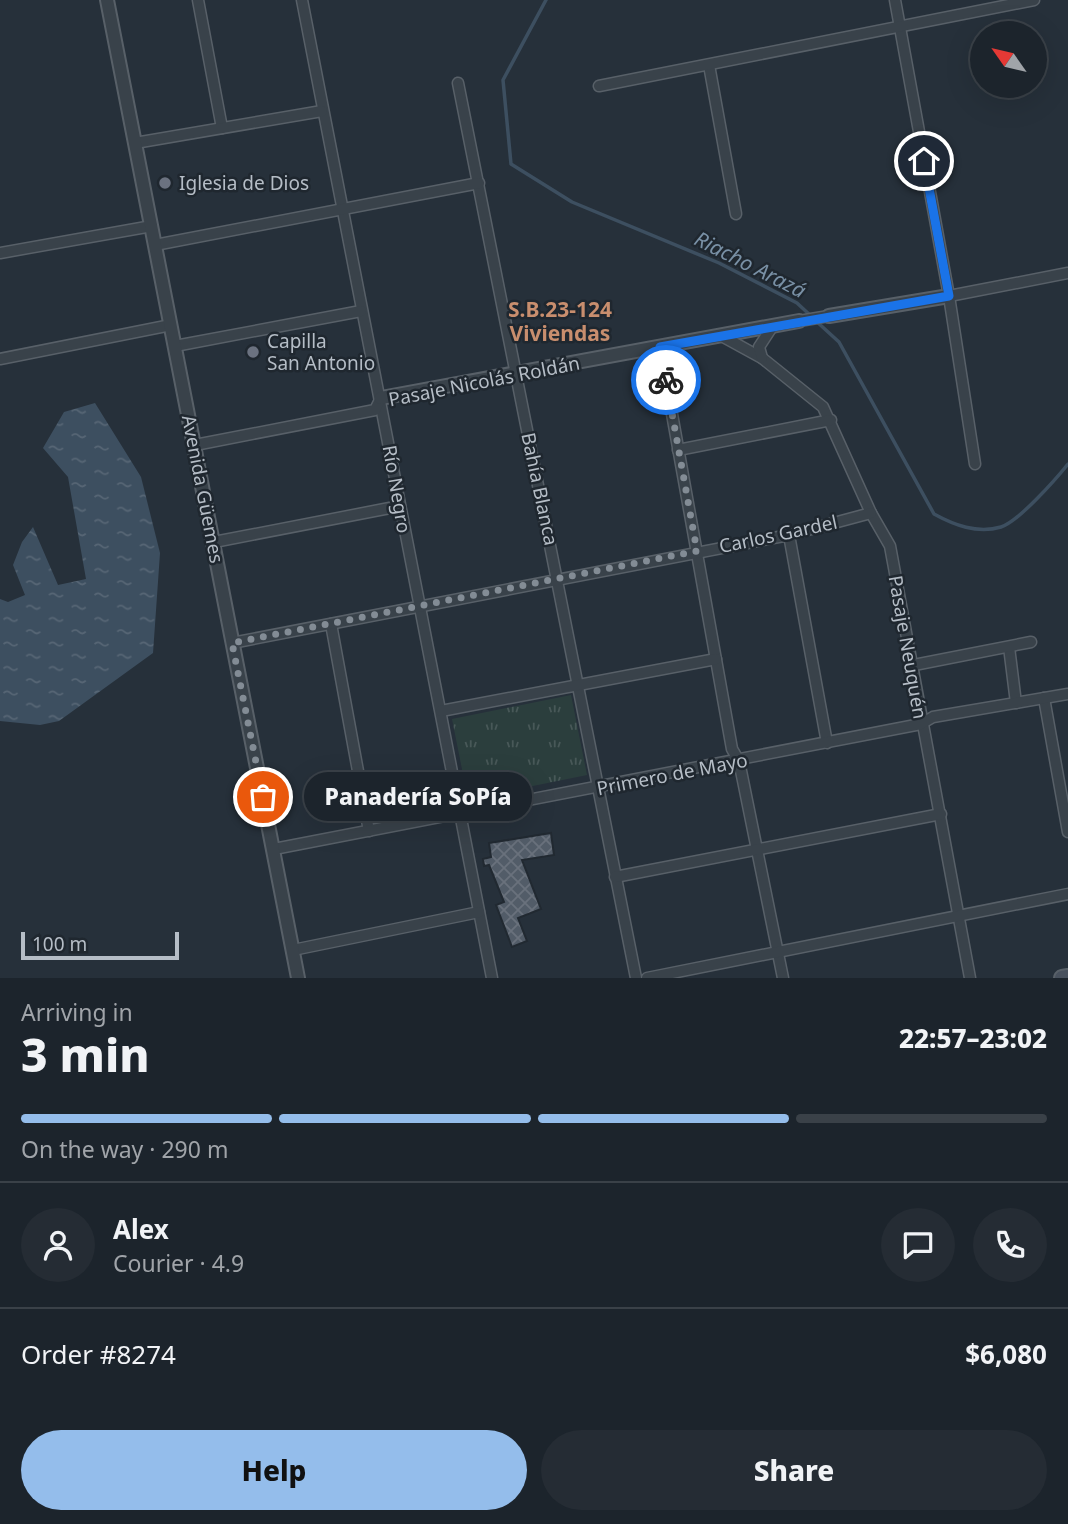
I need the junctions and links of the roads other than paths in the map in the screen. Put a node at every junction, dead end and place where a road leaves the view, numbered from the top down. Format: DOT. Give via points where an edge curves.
graph roads {
  1 [pos="107,0"];
  2 [pos="198,0"];
  3 [pos="302,0"];
  4 [pos="895,0"];
  5 [pos="1034,0"];
  6 [pos="900,26"];
  7 [pos="709,65"];
  8 [pos="458,83"];
  9 [pos="599,86"];
  10 [pos="322,111"];
  11 [pos="222,128"];
  12 [pos="135,143"];
  13 [pos="479,183"];
  14 [pos="343,209"];
  15 [pos="736,214"];
  16 [pos="152,226"];
  17 [pos="155,245"];
  18 [pos="0,253"];
  19 [pos="1068,273"];
  20 [pos="949,296"];
  21 [pos="361,311"];
  22 [pos="830,316"];
  23 [pos="799,321"];
  24 [pos="171,325"];
  25 [pos="772,327"];
  26 [pos="720,334"];
  27 [pos="175,346"];
  28 [pos="660,347"];
  29 [pos="762,358"];
  30 [pos="0,359"];
  31 [pos="516,374"];
  32 [pos="381,398"];
  33 [pos="831,420"];
  34 [pos="195,445"];
  35 [pos="678,450"];
  36 [pos="975,464"];
  37 [pos="400,506"];
  38 [pos="871,513"];
  39 [pos="789,535"];
  40 [pos="214,542"];
  41 [pos="697,551"];
  42 [pos="558,579"];
  43 [pos="419,608"];
  44 [pos="331,624"];
  45 [pos="1031,642"];
  46 [pos="232,643"];
  47 [pos="1009,647"];
  48 [pos="716,659"];
  49 [pos="914,665"];
  50 [pos="577,686"];
  51 [pos="1068,694"];
  52 [pos="1044,698"];
  53 [pos="1016,703"];
  54 [pos="441,711"];
  55 [pos="921,724"];
  56 [pos="827,743"];
  57 [pos="739,761"];
  58 [pos="1064,786"];
  59 [pos="598,789"];
  60 [pos="941,814"];
  61 [pos="462,815"];
  62 [pos="369,831"];
  63 [pos="1068,832"];
  64 [pos="274,849"];
  65 [pos="756,850"];
  66 [pos="615,877"];
  67 [pos="1068,894"];
  68 [pos="480,912"];
  69 [pos="957,915"];
  70 [pos="292,950"];
  71 [pos="777,952"];
  72 [pos="1068,977"];
  73 [pos="298,978"];
  74 [pos="492,978"];
  75 [pos="636,978"];
  76 [pos="647,978"];
  77 [pos="783,978"];
  78 [pos="970,978"];
  79 [pos="1062,978"];
  1 -- 12 [label="street, Avenida Güemes"];
  2 -- 11 [label="street"];
  3 -- 10 [label="street, Río Negro"];
  4 -- 6 [label="street"];
  5 -- 6 [label="street"];
  6 -- 7 [label="street"];
  6 -- 20 [label="street"];
  7 -- 9 [label="street"];
  7 -- 15 [label="street"];
  8 -- 13 [label="street, Bahía Blanca"];
  10 -- 11 [label="street"];
  10 -- 14 [label="street, Río Negro"];
  11 -- 12 [label="street"];
  12 -- 16 [label="street, Avenida Güemes"];
  13 -- 14 [label="street"];
  13 -- 31 [label="street, Bahía Blanca"];
  14 -- 17 [label="street"];
  14 -- 21 [label="street, Río Negro"];
  16 -- 17 [label="street, Avenida Güemes"];
  16 -- 18 [label="street"];
  17 -- 24 [label="street, Avenida Güemes"];
  19 -- 20 [label="street, Pasaje Nicolás Roldán"];
  20 -- 22 [label="street, Pasaje Nicolás Roldán"];
  20 -- 36 [label="street"];
  21 -- 27 [label="street"];
  21 -- 32 [label="street, Río Negro"];
  22 -- 23 [label="street, Pasaje Nicolás Roldán"];
  23 -- 25 [label="street, Pasaje Nicolás Roldán"];
  24 -- 27 [label="street, Avenida Güemes"];
  24 -- 30 [label="street"];
  25 -- 26 [label="street, Pasaje Nicolás Roldán"];
  25 -- 29 [label="street" via="759,347"];
  26 -- 28 [label="street, Pasaje Nicolás Roldán"];
  26 -- 29 [label="street, Pasaje Neuquén"];
  27 -- 34 [label="street, Avenida Güemes"];
  28 -- 31 [label="street, Pasaje Nicolás Roldán"];
  28 -- 35 [label="street"];
  29 -- 33 [label="street, Pasaje Neuquén" via="808,393"];
  31 -- 32 [label="street, Pasaje Nicolás Roldán"];
  31 -- 42 [label="street, Bahía Blanca"];
  32 -- 34 [label="street, Pasaje Nicolás Roldán" via="374,410"];
  32 -- 37 [label="street, Río Negro"];
  33 -- 35 [label="street"];
  33 -- 38 [label="street, Pasaje Neuquén"];
  34 -- 40 [label="street, Avenida Güemes"];
  35 -- 41 [label="street"];
  37 -- 40 [label="street"];
  37 -- 43 [label="street, Río Negro"];
  38 -- 39 [label="street, Carlos Gardel"];
  38 -- 49 [label="street, Pasaje Neuquén" via="890,546"];
  39 -- 41 [label="street, Carlos Gardel"];
  39 -- 56 [label="street"];
  40 -- 46 [label="street, Avenida Güemes"];
  41 -- 42 [label="street, Carlos Gardel"];
  41 -- 48 [label="street"];
  42 -- 43 [label="street, Carlos Gardel"];
  42 -- 50 [label="street, Bahía Blanca"];
  43 -- 44 [label="street, Carlos Gardel"];
  43 -- 54 [label="street, Río Negro"];
  44 -- 46 [label="street, Carlos Gardel"];
  44 -- 62 [label="street"];
  45 -- 47 [label="street"];
  46 -- 64 [label="street, Avenida Güemes"];
  47 -- 49 [label="street"];
  47 -- 53 [label="street"];
  48 -- 50 [label="street"];
  48 -- 57 [label="street" via="732,749"];
  49 -- 55 [label="street, Pasaje Neuquén"];
  50 -- 54 [label="street"];
  50 -- 59 [label="street, Bahía Blanca"];
  51 -- 52 [label="street, Primero de Mayo"];
  52 -- 53 [label="street, Primero de Mayo"];
  52 -- 58 [label="street"];
  53 -- 55 [label="street, Primero de Mayo" via="933,717"];
  54 -- 61 [label="street, Río Negro"];
  55 -- 56 [label="street, Primero de Mayo"];
  55 -- 60 [label="street, Pasaje Neuquén"];
  56 -- 57 [label="street, Primero de Mayo"];
  57 -- 59 [label="street, Primero de Mayo"];
  57 -- 65 [label="street"];
  58 -- 63 [label="street"];
  59 -- 61 [label="street, Primero de Mayo"];
  59 -- 66 [label="street, Bahía Blanca"];
  60 -- 65 [label="street"];
  60 -- 69 [label="street, Pasaje Neuquén"];
  61 -- 62 [label="street, Primero de Mayo"];
  61 -- 68 [label="street, Río Negro"];
  62 -- 64 [label="street, Primero de Mayo"];
  64 -- 70 [label="street, Avenida Güemes"];
  65 -- 66 [label="street"];
  65 -- 71 [label="street"];
  66 -- 75 [label="street, Bahía Blanca"];
  67 -- 69 [label="street"];
  68 -- 70 [label="street"];
  68 -- 74 [label="street, Río Negro"];
  69 -- 71 [label="street"];
  69 -- 78 [label="street, Pasaje Neuquén"];
  70 -- 73 [label="street, Avenida Güemes"];
  71 -- 76 [label="street"];
  71 -- 77 [label="street"];
  72 -- 79 [label="main road"];
}
